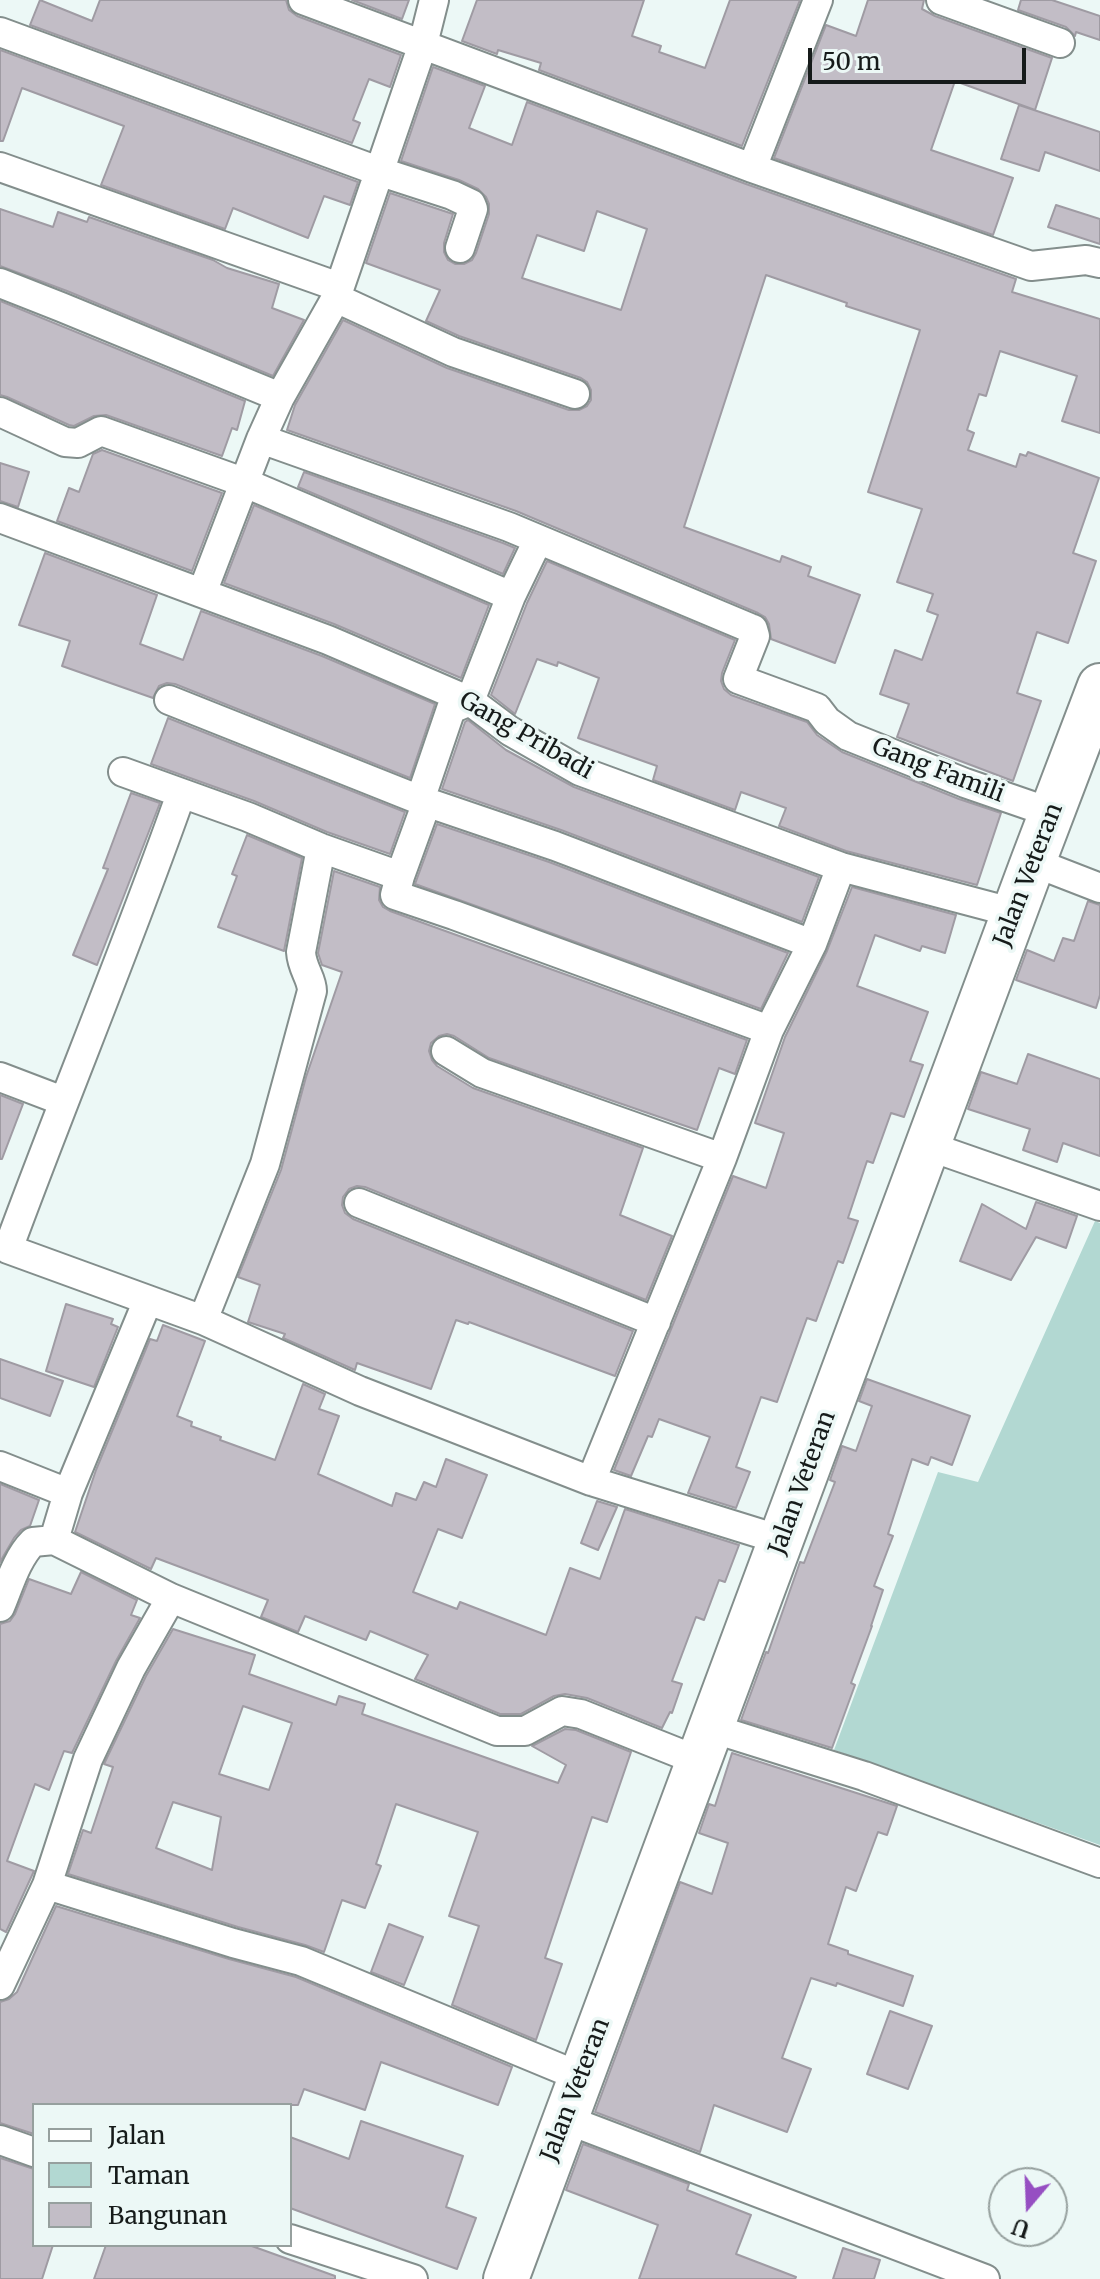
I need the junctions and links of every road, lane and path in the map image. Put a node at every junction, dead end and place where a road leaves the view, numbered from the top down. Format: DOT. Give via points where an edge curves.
graph roads {
  1 [pos="303,0"];
  2 [pos="434,0"];
  3 [pos="818,0"];
  4 [pos="941,0"];
  5 [pos="0,32"];
  6 [pos="1060,43"];
  7 [pos="423,44"];
  8 [pos="0,167"];
  9 [pos="752,168"];
  10 [pos="378,171"];
  11 [pos="460,248"];
  12 [pos="1100,263"];
  13 [pos="0,283"];
  14 [pos="337,292"];
  15 [pos="575,394"];
  16 [pos="280,397"];
  17 [pos="0,412"];
  18 [pos="261,439"];
  19 [pos="243,482"];
  20 [pos="0,518"];
  21 [pos="538,540"];
  22 [pos="202,593"];
  23 [pos="511,596"];
  24 [pos="1100,686"];
  25 [pos="169,700"];
  26 [pos="470,701"];
  27 [pos="123,772"];
  28 [pos="181,794"];
  29 [pos="420,800"];
  30 [pos="1052,813"];
  31 [pos="321,848"];
  32 [pos="1033,862"];
  33 [pos="841,867"];
  34 [pos="400,876"];
  35 [pos="1100,888"];
  36 [pos="1015,913"];
  37 [pos="812,944"];
  38 [pos="769,1030"];
  39 [pos="446,1051"];
  40 [pos="0,1077"];
  41 [pos="63,1101"];
  42 [pos="928,1146"];
  43 [pos="722,1158"];
  44 [pos="359,1203"];
  45 [pos="1100,1206"];
  46 [pos="4,1249"];
  47 [pos="148,1300"];
  48 [pos="203,1320"];
  49 [pos="656,1322"];
  50 [pos="0,1466"];
  51 [pos="591,1481"];
  52 [pos="68,1493"];
  53 [pos="54,1540"];
  54 [pos="781,1540"];
  55 [pos="3,1591"];
  56 [pos="171,1598"];
  57 [pos="705,1745"];
  58 [pos="1100,1863"];
  59 [pos="47,1885"];
  60 [pos="0,1985"];
  61 [pos="581,2077"];
  62 [pos="565,2119"];
  63 [pos="0,2140"];
  64 [pos="32,2151"];
  65 [pos="292,2240"];
  66 [pos="413,2279"];
  67 [pos="506,2279"];
  68 [pos="985,2279"];
  1 -- 7 [label="street"];
  2 -- 7 [label="street"];
  3 -- 9 [label="street"];
  4 -- 6 [label="street"];
  5 -- 10 [label="street"];
  7 -- 9 [label="street"];
  7 -- 10 [label="street"];
  8 -- 14 [label="street"];
  9 -- 12 [label="street" via="1031,266"];
  10 -- 11 [label="street" via="471,204"];
  10 -- 14 [label="street"];
  13 -- 16 [label="street"];
  14 -- 15 [label="street" via="453,352"];
  14 -- 16 [label="street"];
  16 -- 18 [label="street"];
  17 -- 19 [label="street" via="65,442 78,443 101,431"];
  18 -- 19 [label="street"];
  18 -- 21 [label="street"];
  19 -- 22 [label="street"];
  19 -- 23 [label="street"];
  20 -- 22 [label="street, Gang Pribadi"];
  21 -- 23 [label="street"];
  21 -- 30 [label="street, Gang Famili" via="753,629 738,679 817,708 848,736"];
  22 -- 26 [label="street, Gang Pribadi"];
  23 -- 26 [label="street"];
  24 -- 30 [label="main road, Jalan Veteran"];
  25 -- 29 [label="street"];
  26 -- 29 [label="street" via="451,709"];
  26 -- 33 [label="street, Gang Pribadi" via="580,771"];
  27 -- 28 [label="street"];
  28 -- 31 [label="street"];
  28 -- 41 [label="street"];
  29 -- 34 [label="street" via="424,810"];
  29 -- 37 [label="street"];
  30 -- 32 [label="main road, Jalan Veteran"];
  31 -- 34 [label="street"];
  31 -- 48 [label="street" via="301,952 312,991 265,1164"];
  32 -- 35 [label="street"];
  32 -- 36 [label="main road, Jalan Veteran"];
  33 -- 36 [label="street, Gang Pribadi"];
  33 -- 37 [label="street"];
  34 -- 38 [label="street" via="395,895"];
  36 -- 42 [label="main road, Jalan Veteran"];
  37 -- 38 [label="street"];
  38 -- 43 [label="street"];
  39 -- 43 [label="street" via="482,1073"];
  40 -- 41 [label="street"];
  41 -- 46 [label="street"];
  42 -- 45 [label="street"];
  42 -- 54 [label="main road, Jalan Veteran"];
  43 -- 49 [label="street"];
  44 -- 49 [label="street"];
  46 -- 47 [label="street"];
  47 -- 48 [label="street"];
  47 -- 52 [label="street"];
  48 -- 51 [label="street" via="360,1391"];
  49 -- 51 [label="street"];
  50 -- 52 [label="street"];
  51 -- 54 [label="street"];
  52 -- 53 [label="street"];
  53 -- 55 [label="street" via="33,1542"];
  53 -- 56 [label="street"];
  54 -- 57 [label="main road, Jalan Veteran"];
  56 -- 57 [label="street" via="497,1731 525,1731 567,1711"];
  56 -- 59 [label="street" via="88,1759"];
  57 -- 58 [label="street" via="864,1776"];
  57 -- 61 [label="main road, Jalan Veteran"];
  59 -- 60 [label="street"];
  59 -- 61 [label="street" via="301,1961"];
  61 -- 62 [label="main road, Jalan Veteran"];
  62 -- 67 [label="main road, Jalan Veteran"];
  62 -- 68 [label="street"];
  63 -- 64 [label="street"];
  65 -- 66 [label="street"];
}
